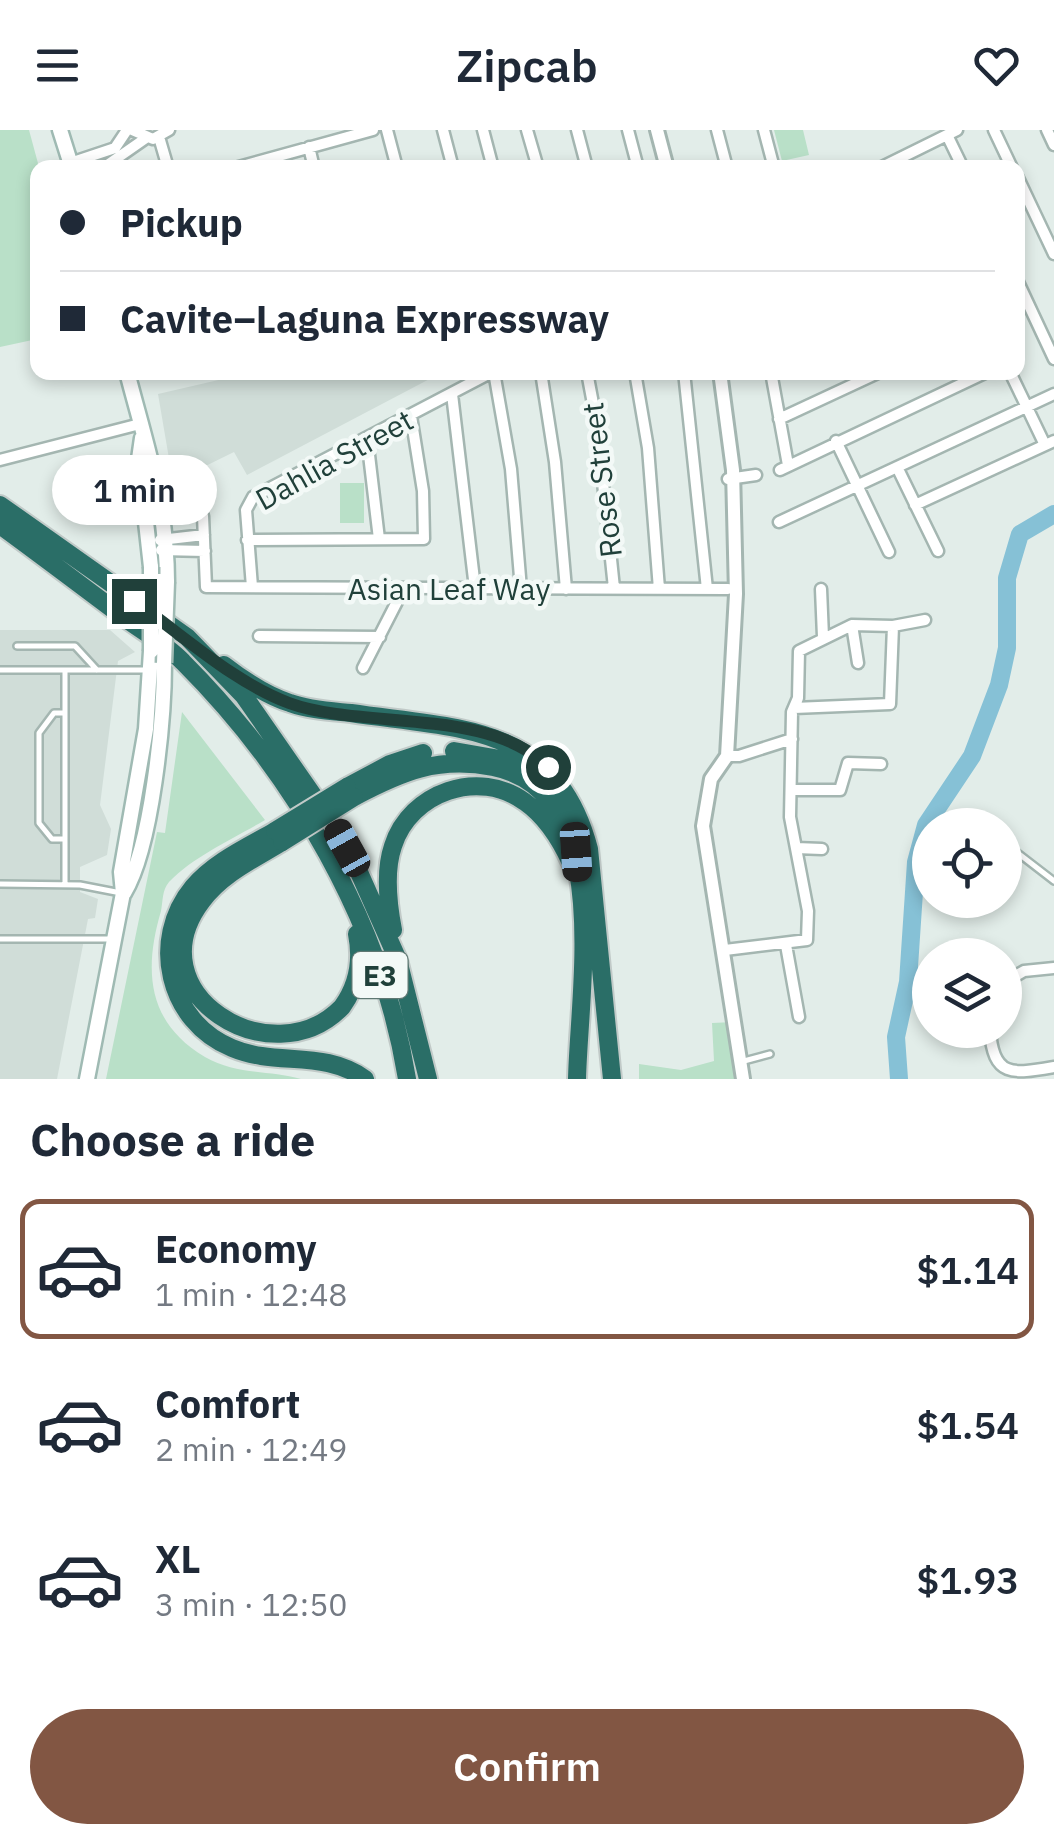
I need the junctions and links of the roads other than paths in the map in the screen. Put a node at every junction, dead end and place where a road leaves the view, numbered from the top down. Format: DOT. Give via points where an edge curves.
graph roads {
  1 [pos="60,130"];
  2 [pos="130,130"];
  3 [pos="373,130"];
  4 [pos="387,130"];
  5 [pos="443,130"];
  6 [pos="484,130"];
  7 [pos="527,130"];
  8 [pos="577,130"];
  9 [pos="628,130"];
  10 [pos="657,130"];
  11 [pos="665,130"];
  12 [pos="717,130"];
  13 [pos="764,130"];
  14 [pos="994,130"];
  15 [pos="1047,130"];
  16 [pos="952,132"];
  17 [pos="164,134"];
  18 [pos="146,138"];
  19 [pos="1054,145"];
  20 [pos="309,148"];
  21 [pos="906,155"];
  22 [pos="69,160"];
  23 [pos="84,160"];
  24 [pos="114,160"];
  25 [pos="167,160"];
  26 [pos="276,160"];
  27 [pos="312,160"];
  28 [pos="395,160"];
  29 [pos="451,160"];
  30 [pos="492,160"];
  31 [pos="536,160"];
  32 [pos="585,160"];
  33 [pos="636,160"];
  34 [pos="665,160"];
  35 [pos="673,160"];
  36 [pos="725,160"];
  37 [pos="772,160"];
  38 [pos="896,160"];
  39 [pos="908,160"];
  40 [pos="961,160"];
  41 [pos="1008,160"];
  42 [pos="1025,193"];
  43 [pos="1054,254"];
  44 [pos="1025,297"];
  45 [pos="1054,359"];
  46 [pos="129,380"];
  47 [pos="478,380"];
  48 [pos="494,380"];
  49 [pos="542,380"];
  50 [pos="588,380"];
  51 [pos="636,380"];
  52 [pos="685,380"];
  53 [pos="718,380"];
  54 [pos="772,380"];
  55 [pos="863,380"];
  56 [pos="970,380"];
  57 [pos="1014,380"];
  58 [pos="452,394"];
  59 [pos="1054,394"];
  60 [pos="1027,407"];
  61 [pos="411,416"];
  62 [pos="779,420"];
  63 [pos="141,430"];
  64 [pos="367,438"];
  65 [pos="836,441"];
  66 [pos="1050,444"];
  67 [pos="0,460"];
  68 [pos="897,467"];
  69 [pos="756,475"];
  70 [pos="730,482"];
  71 [pos="857,486"];
  72 [pos="0,506"];
  73 [pos="915,506"];
  74 [pos="203,516"];
  75 [pos="779,522"];
  76 [pos="0,525"];
  77 [pos="204,535"];
  78 [pos="380,538"];
  79 [pos="246,540"];
  80 [pos="165,545"];
  81 [pos="150,546"];
  82 [pos="205,551"];
  83 [pos="938,551"];
  84 [pos="889,552"];
  85 [pos="252,587"];
  86 [pos="404,588"];
  87 [pos="475,588"];
  88 [pos="521,588"];
  89 [pos="614,588"];
  90 [pos="566,589"];
  91 [pos="659,589"];
  92 [pos="708,589"];
  93 [pos="728,589"];
  94 [pos="820,590"];
  95 [pos="925,620"];
  96 [pos="852,625"];
  97 [pos="893,626"];
  98 [pos="259,636"];
  99 [pos="380,636"];
  100 [pos="823,637"];
  101 [pos="188,638"];
  102 [pos="17,646"];
  103 [pos="858,663"];
  104 [pos="165,664"];
  105 [pos="364,668"];
  106 [pos="0,670"];
  107 [pos="66,670"];
  108 [pos="97,670"];
  109 [pos="794,708"];
  110 [pos="66,713"];
  111 [pos="792,739"];
  112 [pos="727,756"];
  113 [pos="881,764"];
  114 [pos="791,790"];
  115 [pos="351,792"];
  116 [pos="569,800"];
  117 [pos="279,837"];
  118 [pos="65,839"];
  119 [pos="796,848"];
  120 [pos="822,849"];
  121 [pos="1022,856"];
  122 [pos="339,876"];
  123 [pos="1054,881"];
  124 [pos="0,884"];
  125 [pos="65,885"];
  126 [pos="578,885"];
  127 [pos="123,894"];
  128 [pos="0,938"];
  129 [pos="114,938"];
  130 [pos="786,945"];
  131 [pos="725,950"];
  132 [pos="398,960"];
  133 [pos="1054,968"];
  134 [pos="1022,972"];
  135 [pos="799,1017"];
  136 [pos="991,1048"];
  137 [pos="770,1054"];
  138 [pos="741,1062"];
  139 [pos="1054,1067"];
  140 [pos="87,1079"];
  141 [pos="365,1079"];
  142 [pos="407,1079"];
  143 [pos="428,1079"];
  144 [pos="578,1079"];
  145 [pos="612,1079"];
  146 [pos="742,1079"];
  1 -- 22 [label="main road"];
  2 -- 18 [label="street"];
  2 -- 23 [label="street" via="114,148"];
  3 -- 20 [label="street"];
  4 -- 28 [label="street"];
  5 -- 29 [label="street"];
  6 -- 30 [label="street"];
  7 -- 31 [label="street"];
  8 -- 32 [label="street"];
  9 -- 33 [label="street"];
  10 -- 34 [label="street"];
  11 -- 35 [label="street"];
  12 -- 36 [label="street"];
  13 -- 37 [label="street"];
  14 -- 41 [label="street"];
  15 -- 19 [label="street"];
  16 -- 21 [label="street"];
  16 -- 40 [label="street"];
  17 -- 18 [label="street"];
  17 -- 25 [label="street"];
  18 -- 24 [label="street"];
  20 -- 26 [label="street"];
  20 -- 27 [label="street"];
  21 -- 38 [label="street"];
  21 -- 39 [label="street"];
  42 -- 43 [label="street"];
  44 -- 45 [label="street"];
  46 -- 63 [label="main road"];
  47 -- 58 [label="street, Dahlia Street"];
  48 -- 88 [label="street" via="511,469"];
  49 -- 90 [label="street"];
  50 -- 89 [label="street, Rose Street"];
  51 -- 91 [label="street"];
  52 -- 92 [label="street"];
  53 -- 70 [label="street"];
  54 -- 62 [label="street"];
  55 -- 62 [label="street"];
  56 -- 65 [label="street"];
  57 -- 60 [label="street"];
  58 -- 61 [label="street, Dahlia Street"];
  58 -- 87 [label="street"];
  59 -- 60 [label="street"];
  60 -- 66 [label="street"];
  60 -- 68 [label="street"];
  61 -- 64 [label="street, Dahlia Street"];
  61 -- 78 [label="street" via="425,538"];
  62 -- 65 [label="street" via="784,467"];
  63 -- 67 [label="street"];
  63 -- 80 [label="main road" via="154,456"];
  63 -- 81 [label="main road"];
  64 -- 78 [label="street"];
  64 -- 79 [label="street, Dahlia Street" via="253,498"];
  65 -- 71 [label="street"];
  66 -- 73 [label="street"];
  68 -- 71 [label="street"];
  68 -- 73 [label="street"];
  69 -- 70 [label="street"];
  70 -- 112 [label="street" via="736,594"];
  71 -- 75 [label="street"];
  71 -- 84 [label="street"];
  72 -- 101 [label="highway"];
  73 -- 83 [label="street"];
  74 -- 77 [label="street, Asian Leaf Way"];
  76 -- 104 [label="highway"];
  77 -- 80 [label="street"];
  77 -- 82 [label="street, Asian Leaf Way"];
  78 -- 79 [label="street"];
  79 -- 85 [label="street, Dahlia Street"];
  80 -- 81 [label="street"];
  80 -- 82 [label="street"];
  80 -- 104 [label="main road, bridge"];
  81 -- 104 [label="main road, bridge" via="151,651"];
  82 -- 85 [label="street, Asian Leaf Way" via="206,587"];
  85 -- 86 [label="street, Asian Leaf Way"];
  86 -- 87 [label="street, Asian Leaf Way"];
  86 -- 99 [label="street"];
  87 -- 88 [label="street, Asian Leaf Way"];
  88 -- 90 [label="street, Asian Leaf Way"];
  89 -- 90 [label="street, Asian Leaf Way"];
  89 -- 91 [label="street, Asian Leaf Way"];
  91 -- 92 [label="street, Asian Leaf Way"];
  92 -- 93 [label="street, Asian Leaf Way"];
  94 -- 100 [label="street"];
  95 -- 97 [label="street"];
  96 -- 97 [label="street"];
  96 -- 100 [label="street"];
  96 -- 103 [label="street"];
  97 -- 109 [label="street" via="890,704"];
  98 -- 99 [label="street"];
  99 -- 105 [label="street"];
  100 -- 109 [label="street" via="799,651"];
  101 -- 116 [label="highway" via="289,703 514,745 543,762"];
  101 -- 132 [label="highway, E3" via="244,696 335,827"];
  102 -- 108 [label="lane" via="75,646"];
  104 -- 108 [label="lane"];
  104 -- 122 [label="highway, E3" via="265,759"];
  104 -- 127 [label="main road" via="136,874"];
  106 -- 107 [label="lane"];
  107 -- 108 [label="lane"];
  107 -- 110 [label="lane"];
  109 -- 111 [label="street"];
  110 -- 118 [label="lane"];
  110 -- 118 [label="lane" via="54,713 39,732 42,829 52,840"];
  111 -- 112 [label="street"];
  111 -- 114 [label="street"];
  112 -- 131 [label="street" via="711,779 703,826"];
  113 -- 114 [label="street" via="848,763 840,790"];
  114 -- 119 [label="street"];
  115 -- 116 [label="highway" via="403,758 465,751 529,766"];
  115 -- 117 [label="highway, bridge"];
  115 -- 126 [label="highway" via="425,764 470,763 516,773 561,812"];
  116 -- 145 [label="highway" via="592,866"];
  117 -- 122 [label="highway" via="213,888 186,934 190,986 205,1012 229,1031 258,1041 292,1040 328,1022 346,1001 359,948"];
  117 -- 141 [label="highway" via="217,866 184,899 168,943 174,988 198,1026 224,1045 256,1055 330,1061"];
  118 -- 125 [label="lane"];
  119 -- 120 [label="street"];
  119 -- 130 [label="street" via="808,910 806,940"];
  121 -- 123 [label="lane"];
  122 -- 142 [label="highway, E3" via="383,982"];
  124 -- 125 [label="lane"];
  125 -- 127 [label="lane"];
  126 -- 132 [label="highway" via="564,847 528,803 488,787 446,792 411,814 391,850 389,900"];
  126 -- 144 [label="highway"];
  127 -- 129 [label="main road"];
  128 -- 129 [label="lane"];
  129 -- 140 [label="main road"];
  130 -- 131 [label="street"];
  130 -- 135 [label="street"];
  131 -- 138 [label="street"];
  132 -- 143 [label="highway, E3"];
  133 -- 134 [label="street"];
  136 -- 139 [label="street" via="992,1057 1010,1071"];
  137 -- 138 [label="lane"];
  138 -- 146 [label="street"];
}
